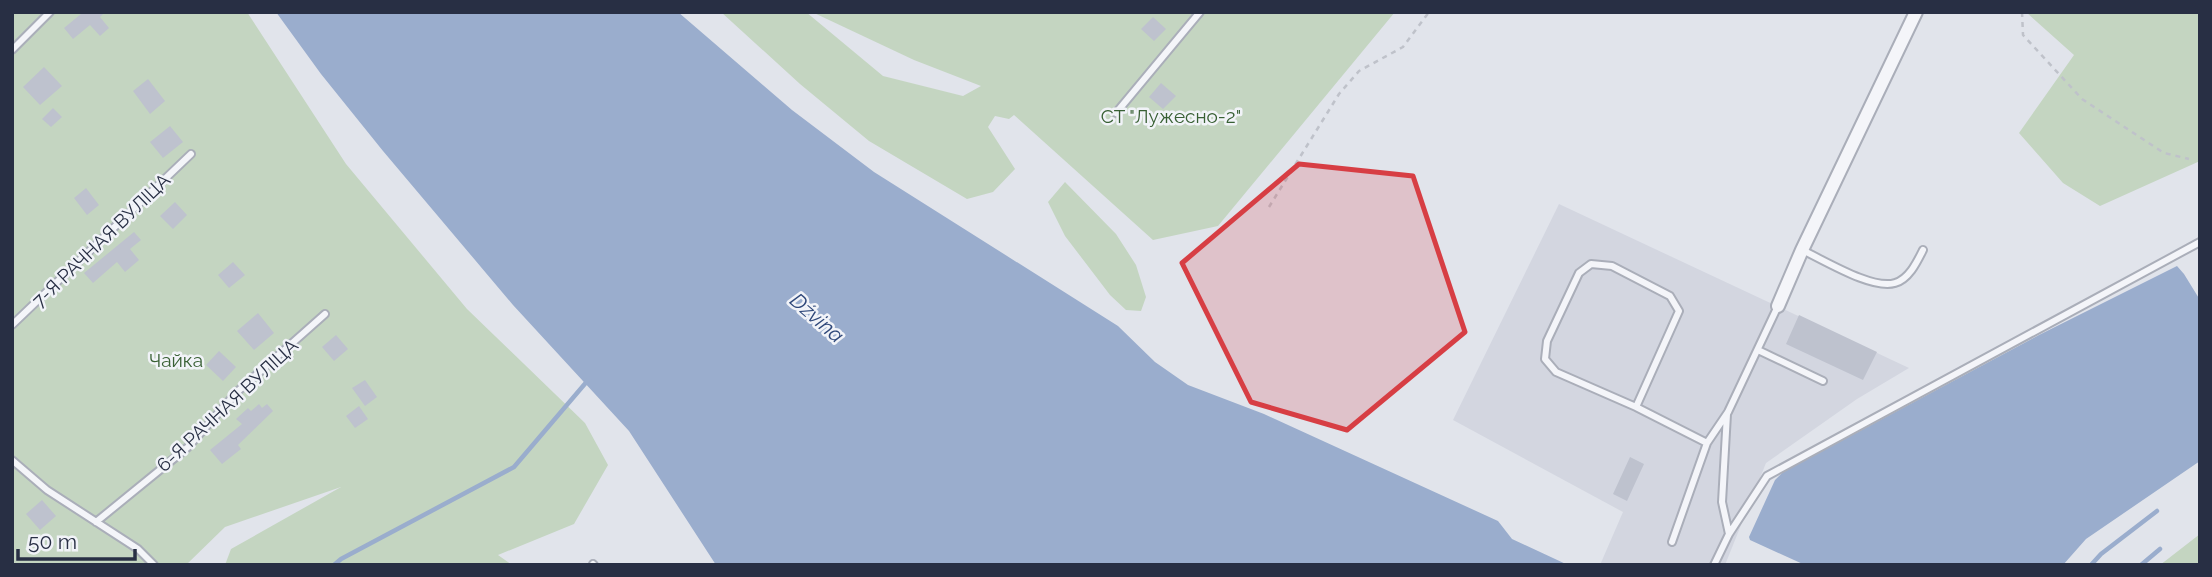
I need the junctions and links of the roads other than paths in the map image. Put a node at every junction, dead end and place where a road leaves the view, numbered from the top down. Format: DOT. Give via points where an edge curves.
graph roads {
  1 [pos="50,12"];
  2 [pos="1200,12"];
  3 [pos="1916,12"];
  4 [pos="12,50"];
  5 [pos="1116,113"];
  6 [pos="191,154"];
  7 [pos="2200,242"];
  8 [pos="1802,250"];
  9 [pos="1923,250"];
  10 [pos="1778,306"];
  11 [pos="325,314"];
  12 [pos="12,325"];
  13 [pos="1758,350"];
  14 [pos="1823,381"];
  15 [pos="1636,407"];
  16 [pos="1727,412"];
  17 [pos="1707,443"];
  18 [pos="12,460"];
  19 [pos="96,522"];
  20 [pos="1728,534"];
  21 [pos="1672,541"];
  22 [pos="154,565"];
  23 [pos="1714,565"];
  1 -- 4 [label="lane"];
  2 -- 5 [label="lane"];
  3 -- 8 [label="street"];
  6 -- 12 [label="lane, 7-Я РАЧНАЯ ВУЛІЦА"];
  7 -- 20 [label="lane" via="1767,476"];
  8 -- 9 [label="lane" via="1874,283 1896,283 1913,269"];
  8 -- 10 [label="street"];
  10 -- 13 [label="lane"];
  11 -- 19 [label="lane, 6-Я РАЧНАЯ ВУЛІЦА" via="237,392 188,447"];
  13 -- 14 [label="lane"];
  13 -- 16 [label="lane"];
  15 -- 15 [label="lane" via="1679,311 1670,296 1612,266 1591,264 1579,273 1547,341 1545,359 1556,372"];
  15 -- 17 [label="lane"];
  16 -- 17 [label="lane"];
  16 -- 20 [label="lane" via="1722,502"];
  17 -- 21 [label="lane"];
  18 -- 19 [label="lane"];
  19 -- 22 [label="lane"];
  20 -- 23 [label="lane"];
}
